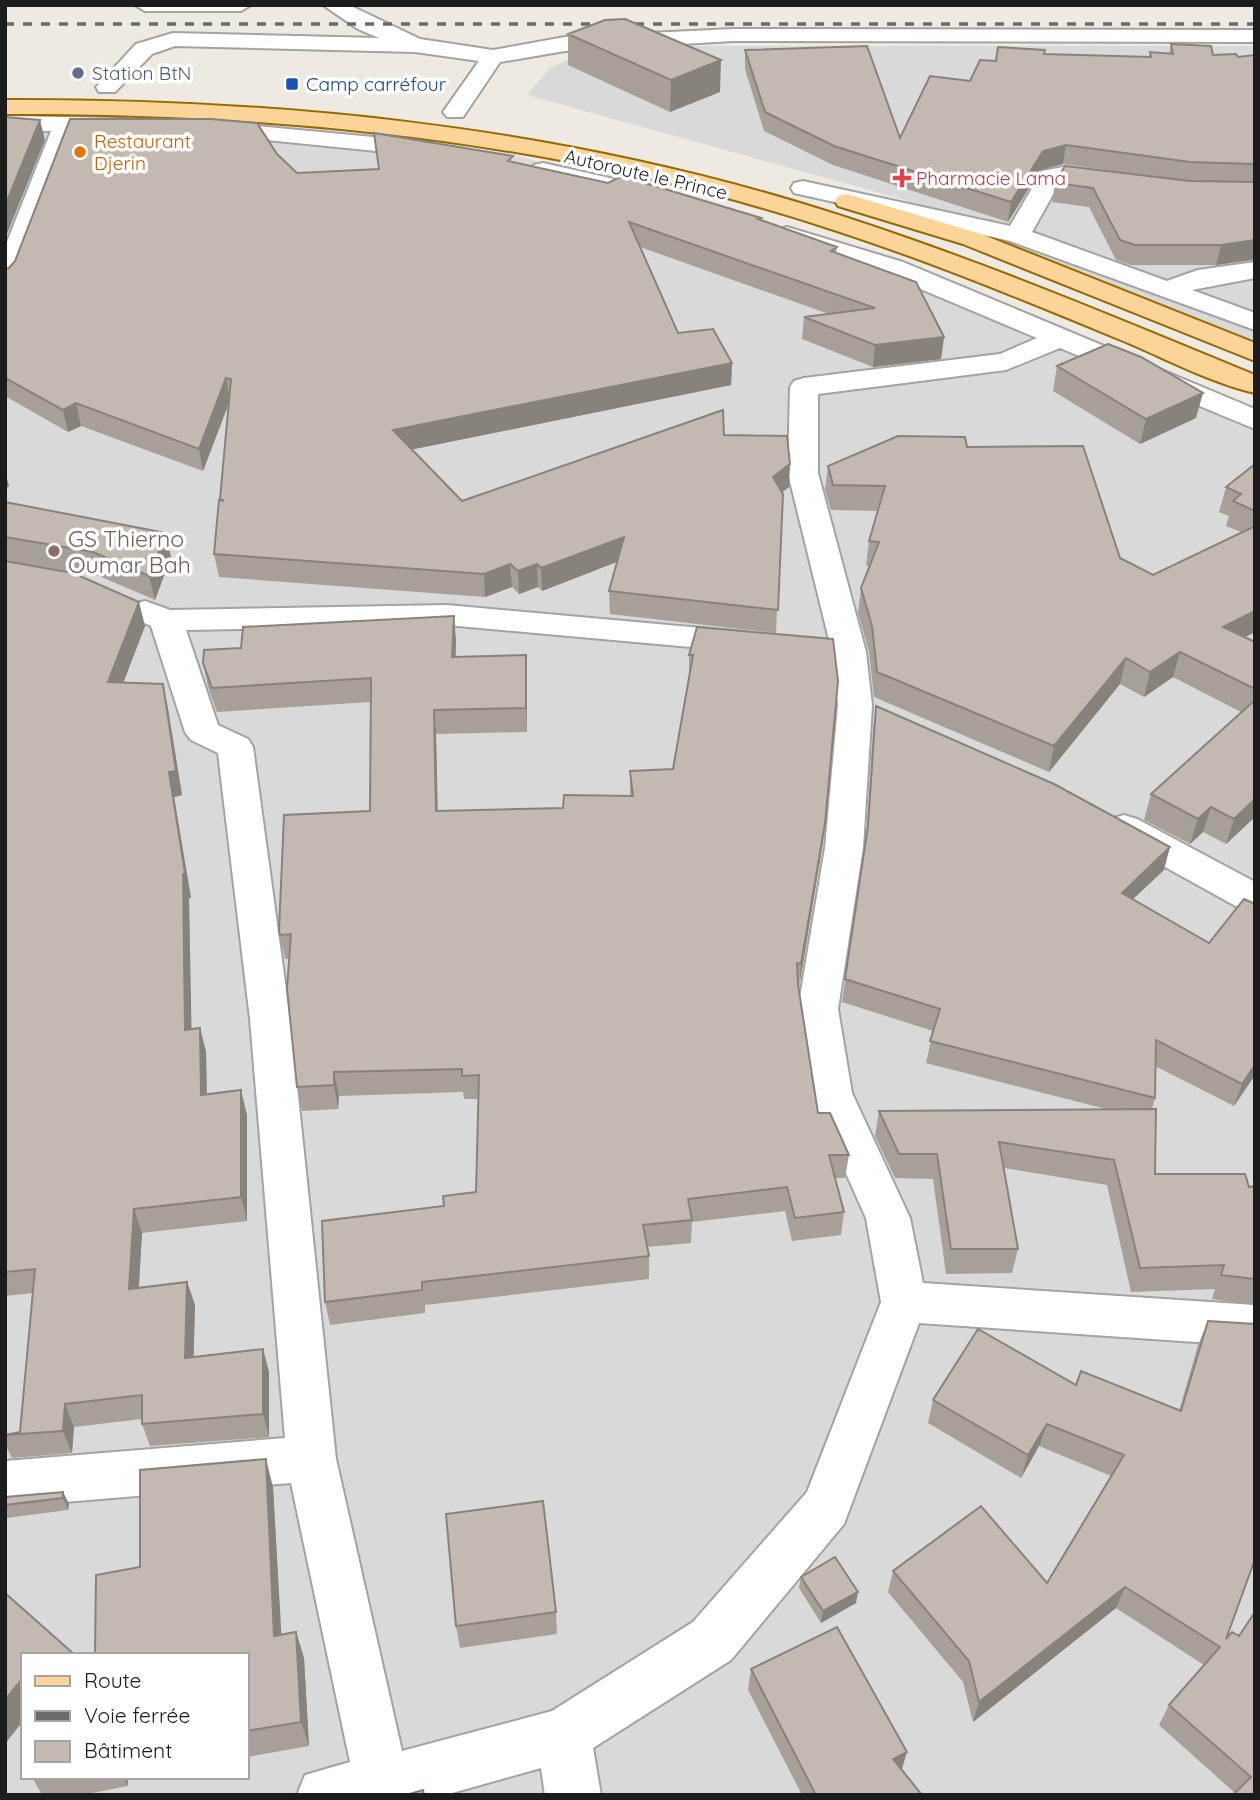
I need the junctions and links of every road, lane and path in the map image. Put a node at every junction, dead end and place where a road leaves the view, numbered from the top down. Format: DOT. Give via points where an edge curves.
graph roads {
  1 [pos="145,5"];
  2 [pos="241,5"];
  3 [pos="333,5"];
  4 [pos="1255,36"];
  5 [pos="415,45"];
  6 [pos="493,57"];
  7 [pos="107,87"];
  8 [pos="5,88"];
  9 [pos="5,107"];
  10 [pos="455,111"];
  11 [pos="5,123"];
  12 [pos="66,123"];
  13 [pos="614,139"];
  14 [pos="679,154"];
  15 [pos="1133,184"];
  16 [pos="803,188"];
  17 [pos="710,211"];
  18 [pos="762,227"];
  19 [pos="1017,235"];
  20 [pos="1255,270"];
  21 [pos="5,281"];
  22 [pos="1167,290"];
  23 [pos="1255,323"];
  24 [pos="1057,339"];
  25 [pos="1255,353"];
  26 [pos="1255,385"];
  27 [pos="1255,420"];
  28 [pos="121,601"];
  29 [pos="166,620"];
  30 [pos="779,645"];
  31 [pos="1099,814"];
  32 [pos="1255,899"];
  33 [pos="904,1302"];
  34 [pos="1255,1326"];
  35 [pos="311,1459"];
  36 [pos="5,1484"];
  37 [pos="563,1735"];
  38 [pos="382,1784"];
  39 [pos="325,1795"];
  40 [pos="573,1795"];
  1 -- 2 [label="street"];
  3 -- 5 [label="street"];
  4 -- 6 [label="street" via="733,35 565,44"];
  5 -- 6 [label="street"];
  5 -- 7 [label="street" via="173,39 144,49"];
  6 -- 10 [label="street"];
  7 -- 8 [label="main road, Autoroute le Prince"];
  7 -- 10 [label="main road, Autoroute le Prince" via="292,92"];
  9 -- 26 [label="main road, Autoroute le Prince" via="91,105 275,112 454,135 622,166 788,207 937,258"];
  10 -- 13 [label="main road, Autoroute le Prince"];
  11 -- 12 [label="street"];
  12 -- 17 [label="street" via="406,146 627,187"];
  12 -- 21 [label="street"];
  14 -- 16 [label="main road, Autoroute le Prince"];
  15 -- 19 [label="street" via="1051,176"];
  16 -- 19 [label="street"];
  16 -- 25 [label="main road, Autoroute le Prince" via="972,239"];
  18 -- 24 [label="street" via="894,268"];
  19 -- 22 [label="street"];
  20 -- 22 [label="street" via="1198,278"];
  22 -- 23 [label="street"];
  24 -- 27 [label="street"];
  24 -- 33 [label="street" via="1006,362 804,387 803,473 835,650 873,713 844,848 818,1009 831,1093 888,1218"];
  28 -- 29 [label="street"];
  29 -- 30 [label="street" via="447,615"];
  29 -- 35 [label="street" via="203,732 235,747 270,1019"];
  31 -- 32 [label="street"];
  33 -- 34 [label="street"];
  33 -- 37 [label="street" via="826,1507 712,1641"];
  35 -- 36 [label="street"];
  35 -- 38 [label="street"];
  37 -- 38 [label="street"];
  37 -- 40 [label="street"];
  38 -- 39 [label="street"];
}
